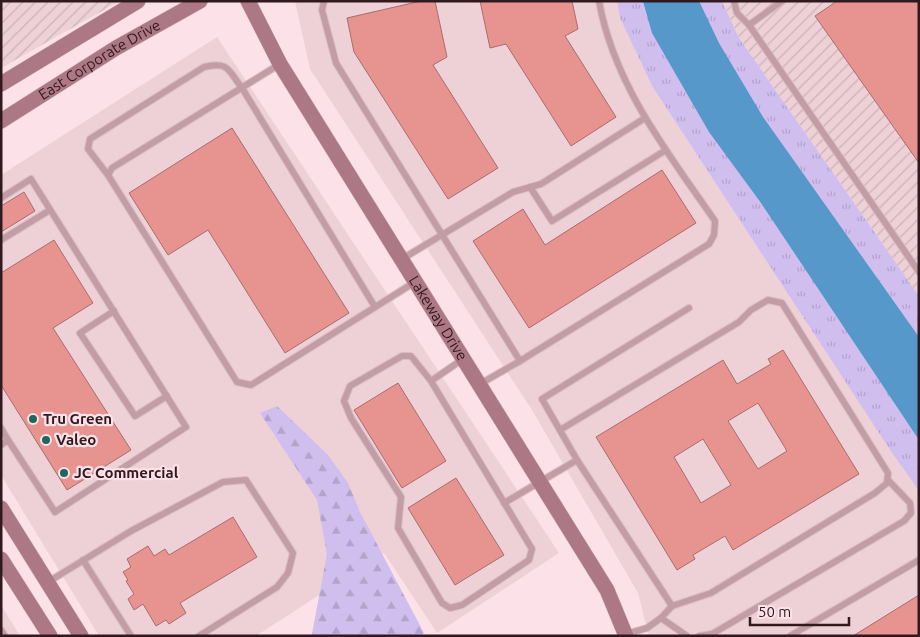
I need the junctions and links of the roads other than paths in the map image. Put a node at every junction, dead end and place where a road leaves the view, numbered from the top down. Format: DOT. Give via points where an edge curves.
graph roads {
  1 [pos="200,1"];
  2 [pos="248,1"];
  3 [pos="324,1"];
  4 [pos="599,1"];
  5 [pos="734,1"];
  6 [pos="782,1"];
  7 [pos="130,3"];
  8 [pos="748,25"];
  9 [pos="280,64"];
  10 [pos="1,84"];
  11 [pos="242,88"];
  12 [pos="645,118"];
  13 [pos="1,121"];
  14 [pos="666,150"];
  15 [pos="108,174"];
  16 [pos="530,187"];
  17 [pos="1,198"];
  18 [pos="50,210"];
  19 [pos="442,234"];
  20 [pos="1,240"];
  21 [pos="402,259"];
  22 [pos="919,272"];
  23 [pos="416,281"];
  24 [pos="375,307"];
  25 [pos="689,308"];
  26 [pos="114,311"];
  27 [pos="464,358"];
  28 [pos="520,361"];
  29 [pos="431,381"];
  30 [pos="480,384"];
  31 [pos="167,396"];
  32 [pos="1,428"];
  33 [pos="560,430"];
  34 [pos="8,440"];
  35 [pos="1,445"];
  36 [pos="577,460"];
  37 [pos="540,480"];
  38 [pos="888,480"];
  39 [pos="504,503"];
  40 [pos="1,508"];
  41 [pos="1,559"];
  42 [pos="83,560"];
  43 [pos="919,560"];
  44 [pos="48,582"];
  45 [pos="672,606"];
  46 [pos="661,618"];
  47 [pos="1,630"];
  48 [pos="626,635"];
  49 [pos="5,636"];
  50 [pos="50,636"];
  51 [pos="81,636"];
  52 [pos="132,636"];
  53 [pos="199,636"];
  54 [pos="687,636"];
  55 [pos="699,636"];
  56 [pos="790,636"];
  1 -- 13 [label="street, East Corporate Drive" via="116,48"];
  2 -- 9 [label="street, Lakeway Drive"];
  3 -- 19 [label="lane" via="322,10 336,63"];
  4 -- 12 [label="lane" via="603,24 623,76"];
  5 -- 8 [label="lane" via="737,12"];
  6 -- 8 [label="lane"];
  7 -- 10 [label="street, East Corporate Drive"];
  8 -- 22 [label="lane"];
  9 -- 11 [label="lane"];
  9 -- 21 [label="street, Lakeway Drive"];
  11 -- 15 [label="lane" via="112,168"];
  11 -- 15 [label="lane" via="225,66 218,63 204,67 90,139 88,149"];
  11 -- 24 [label="lane"];
  12 -- 14 [label="lane"];
  12 -- 16 [label="lane" via="542,184"];
  14 -- 16 [label="lane" via="552,221"];
  14 -- 28 [label="lane" via="715,221 714,235 709,244"];
  15 -- 24 [label="lane" via="237,382 252,385"];
  16 -- 19 [label="lane" via="513,192"];
  17 -- 18 [label="lane" via="30,179"];
  18 -- 20 [label="lane"];
  18 -- 26 [label="lane"];
  19 -- 21 [label="lane"];
  19 -- 28 [label="lane"];
  21 -- 23 [label="street, Lakeway Drive"];
  23 -- 24 [label="lane"];
  23 -- 27 [label="street, Lakeway Drive"];
  25 -- 33 [label="lane" via="542,399"];
  26 -- 31 [label="lane"];
  26 -- 31 [label="lane" via="80,333 135,416"];
  27 -- 29 [label="lane"];
  27 -- 30 [label="street, Lakeway Drive"];
  28 -- 30 [label="lane"];
  29 -- 39 [label="lane"];
  29 -- 39 [label="lane" via="411,356 402,356 350,386 344,401 351,418 401,497 398,528 442,603 450,608 462,605 530,560 532,549"];
  30 -- 37 [label="street, Lakeway Drive"];
  31 -- 34 [label="lane" via="186,427 55,512"];
  32 -- 34 [label="lane"];
  33 -- 36 [label="lane"];
  33 -- 38 [label="lane" via="739,322 768,300 782,303 888,473"];
  34 -- 35 [label="lane"];
  36 -- 37 [label="lane"];
  36 -- 45 [label="lane"];
  37 -- 39 [label="lane"];
  37 -- 48 [label="street, Lakeway Drive" via="607,590"];
  38 -- 45 [label="lane" via="875,493 711,593"];
  38 -- 55 [label="lane" via="910,503 911,513 904,521 712,634"];
  40 -- 44 [label="street"];
  41 -- 50 [label="street"];
  42 -- 44 [label="lane"];
  42 -- 52 [label="lane"];
  42 -- 53 [label="lane" via="223,482 246,480 293,553 288,573 277,587"];
  43 -- 56 [label="lane"];
  44 -- 51 [label="street"];
  45 -- 46 [label="lane"];
  46 -- 48 [label="lane" via="647,628"];
  46 -- 54 [label="lane"];
  47 -- 49 [label="lane"];
}
